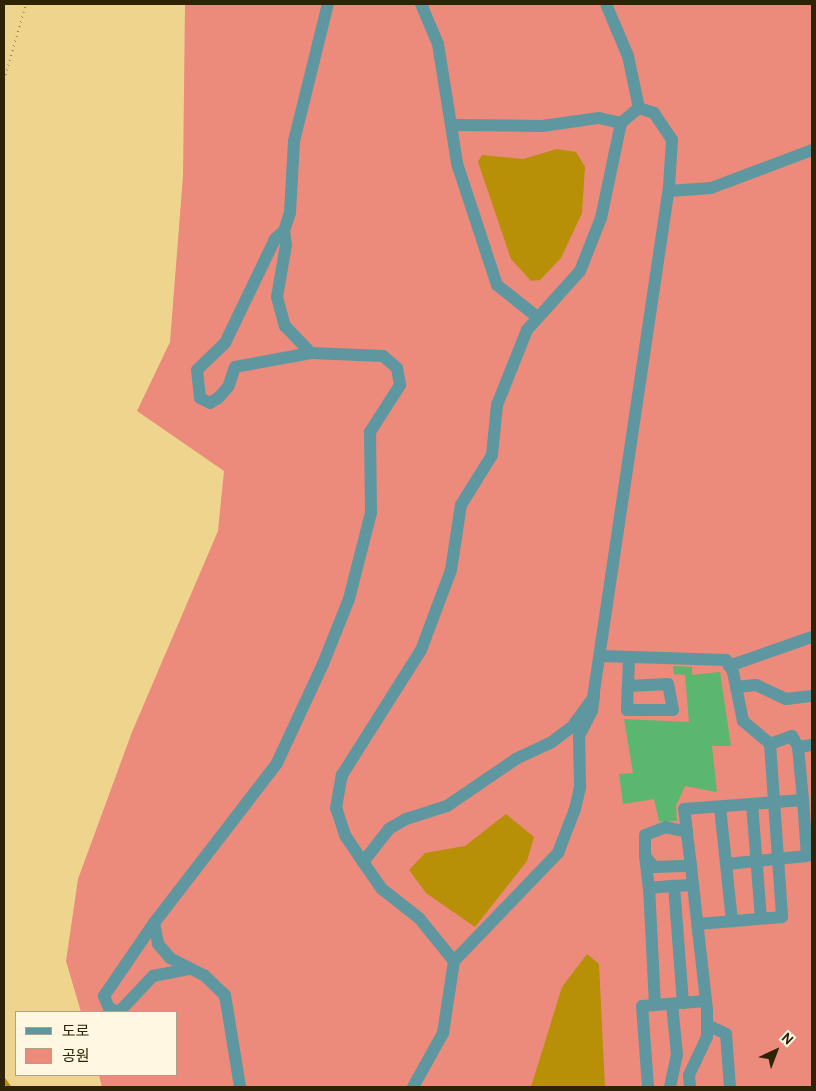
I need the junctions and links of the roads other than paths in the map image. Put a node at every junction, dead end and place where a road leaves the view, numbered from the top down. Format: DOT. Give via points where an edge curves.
graph roads {
  1 [pos="328,4"];
  2 [pos="421,4"];
  3 [pos="606,4"];
  4 [pos="639,108"];
  5 [pos="620,123"];
  6 [pos="452,124"];
  7 [pos="812,150"];
  8 [pos="669,191"];
  9 [pos="284,231"];
  10 [pos="536,316"];
  11 [pos="311,353"];
  12 [pos="812,637"];
  13 [pos="602,656"];
  14 [pos="629,657"];
  15 [pos="729,666"];
  16 [pos="628,686"];
  17 [pos="736,687"];
  18 [pos="594,695"];
  19 [pos="812,696"];
  20 [pos="770,744"];
  21 [pos="812,745"];
  22 [pos="798,747"];
  23 [pos="803,800"];
  24 [pos="774,802"];
  25 [pos="752,804"];
  26 [pos="720,806"];
  27 [pos="688,832"];
  28 [pos="645,856"];
  29 [pos="778,861"];
  30 [pos="363,862"];
  31 [pos="756,862"];
  32 [pos="726,864"];
  33 [pos="691,866"];
  34 [pos="694,885"];
  35 [pos="674,886"];
  36 [pos="649,888"];
  37 [pos="761,918"];
  38 [pos="732,921"];
  39 [pos="154,923"];
  40 [pos="698,924"];
  41 [pos="454,961"];
  42 [pos="188,969"];
  43 [pos="706,1001"];
  44 [pos="678,1003"];
  45 [pos="655,1005"];
  46 [pos="116,1011"];
  47 [pos="120,1011"];
  48 [pos="707,1025"];
  49 [pos="240,1087"];
  50 [pos="413,1087"];
  51 [pos="648,1087"];
  52 [pos="670,1087"];
  53 [pos="690,1087"];
  54 [pos="730,1087"];
  1 -- 9 [label="lane" via="294,141 290,213"];
  2 -- 6 [label="lane" via="438,44"];
  3 -- 4 [label="lane" via="628,56"];
  4 -- 5 [label="lane"];
  4 -- 8 [label="lane" via="654,113 672,140"];
  5 -- 6 [label="lane" via="599,118 542,126"];
  5 -- 10 [label="lane" via="601,218 580,271"];
  6 -- 10 [label="lane" via="457,163 497,285"];
  7 -- 8 [label="lane" via="711,188"];
  8 -- 13 [label="lane"];
  9 -- 11 [label="lane" via="286,245 277,298 285,326"];
  9 -- 11 [label="lane" via="275,238 225,343 197,370 196,386 200,398 210,403 228,387 235,367"];
  10 -- 30 [label="lane" via="497,405 492,455 460,505 451,570 421,650 342,775 336,808 345,835"];
  11 -- 39 [label="lane" via="383,356 397,368 400,385 370,432 371,513 349,599 277,763"];
  12 -- 15 [label="lane"];
  13 -- 14 [label="lane"];
  13 -- 18 [label="lane"];
  14 -- 15 [label="lane" via="726,660"];
  14 -- 16 [label="lane"];
  15 -- 17 [label="lane"];
  17 -- 19 [label="lane" via="756,685 786,698"];
  17 -- 20 [label="lane" via="743,721"];
  18 -- 30 [label="lane" via="573,726 552,742 516,759 447,806 406,819 389,829"];
  18 -- 41 [label="lane" via="592,710 579,736 580,787 575,809 558,853"];
  20 -- 22 [label="lane" via="792,736"];
  20 -- 24 [label="lane"];
  21 -- 22 [label="lane"];
  22 -- 23 [label="lane"];
  23 -- 24 [label="lane"];
  23 -- 29 [label="lane" via="807,856"];
  24 -- 25 [label="lane"];
  24 -- 29 [label="lane"];
  25 -- 26 [label="lane"];
  25 -- 31 [label="lane"];
  26 -- 27 [label="lane" via="684,809"];
  26 -- 32 [label="lane"];
  27 -- 28 [label="lane" via="666,827 645,835"];
  27 -- 33 [label="lane"];
  28 -- 33 [label="lane" via="654,867"];
  28 -- 36 [label="lane"];
  29 -- 31 [label="lane"];
  29 -- 37 [label="lane" via="782,917"];
  30 -- 41 [label="lane" via="382,889 419,918"];
  31 -- 32 [label="lane"];
  31 -- 37 [label="lane"];
  32 -- 38 [label="lane"];
  33 -- 34 [label="lane"];
  34 -- 35 [label="lane"];
  34 -- 40 [label="lane"];
  35 -- 36 [label="lane"];
  35 -- 44 [label="lane"];
  36 -- 45 [label="lane"];
  37 -- 38 [label="lane"];
  38 -- 40 [label="lane"];
  39 -- 42 [label="lane" via="158,944"];
  39 -- 46 [label="lane" via="104,996 109,1008"];
  40 -- 43 [label="lane"];
  41 -- 50 [label="lane" via="443,1034"];
  42 -- 47 [label="lane" via="154,976"];
  42 -- 49 [label="lane" via="204,975 225,995"];
  43 -- 44 [label="lane"];
  43 -- 48 [label="lane"];
  44 -- 45 [label="lane"];
  44 -- 52 [label="lane" via="677,1055"];
  45 -- 51 [label="lane" via="642,1006"];
  48 -- 53 [label="lane" via="707,1037 689,1075"];
  48 -- 54 [label="lane" via="726,1034"];
}
